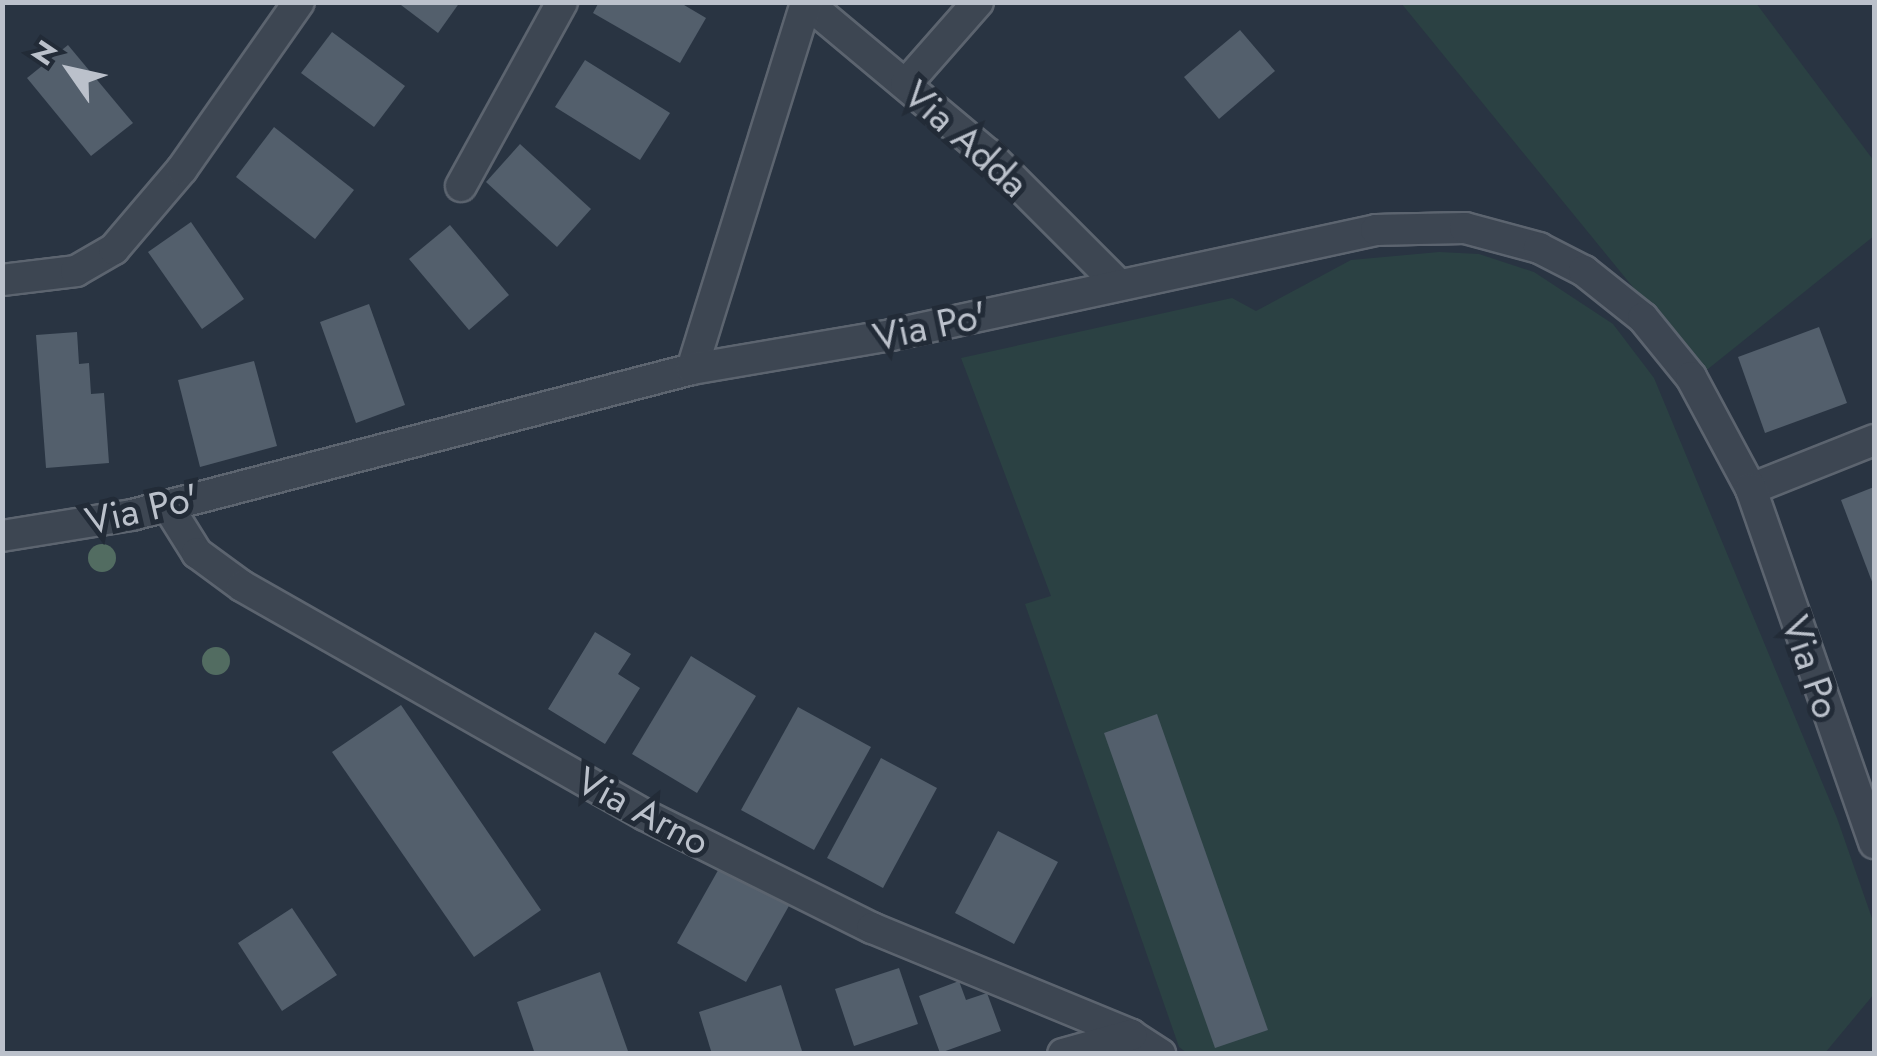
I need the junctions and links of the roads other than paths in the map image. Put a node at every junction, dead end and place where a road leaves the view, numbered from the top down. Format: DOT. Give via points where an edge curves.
graph roads {
  1 [pos="299,2"];
  2 [pos="562,2"];
  3 [pos="806,2"];
  4 [pos="978,2"];
  5 [pos="906,84"];
  6 [pos="461,186"];
  7 [pos="2,280"];
  8 [pos="1118,284"];
  9 [pos="692,369"];
  10 [pos="1874,440"];
  11 [pos="1751,489"];
  12 [pos="167,505"];
  13 [pos="2,536"];
  14 [pos="1874,843"];
  15 [pos="1130,1035"];
  16 [pos="1063,1054"];
  17 [pos="1160,1054"];
  1 -- 7 [label="street" via="182,169 114,249 76,271"];
  2 -- 6 [label="street"];
  3 -- 5 [label="street, Via Adda"];
  3 -- 9 [label="street"];
  4 -- 5 [label="street"];
  5 -- 8 [label="street, Via Adda"];
  8 -- 9 [label="street, Via Po'" via="891,336"];
  8 -- 11 [label="street, Via Po'" via="1376,230 1447,226 1516,240 1584,271 1657,333 1710,405"];
  9 -- 12 [label="street, Via Po'"];
  10 -- 11 [label="street"];
  11 -- 14 [label="street, Via Po"];
  12 -- 13 [label="street, Via Po'"];
  12 -- 15 [label="street, Via Arno" via="197,553 242,586 646,815 872,928"];
  15 -- 16 [label="street"];
  15 -- 17 [label="street, Via Arno"];
}
